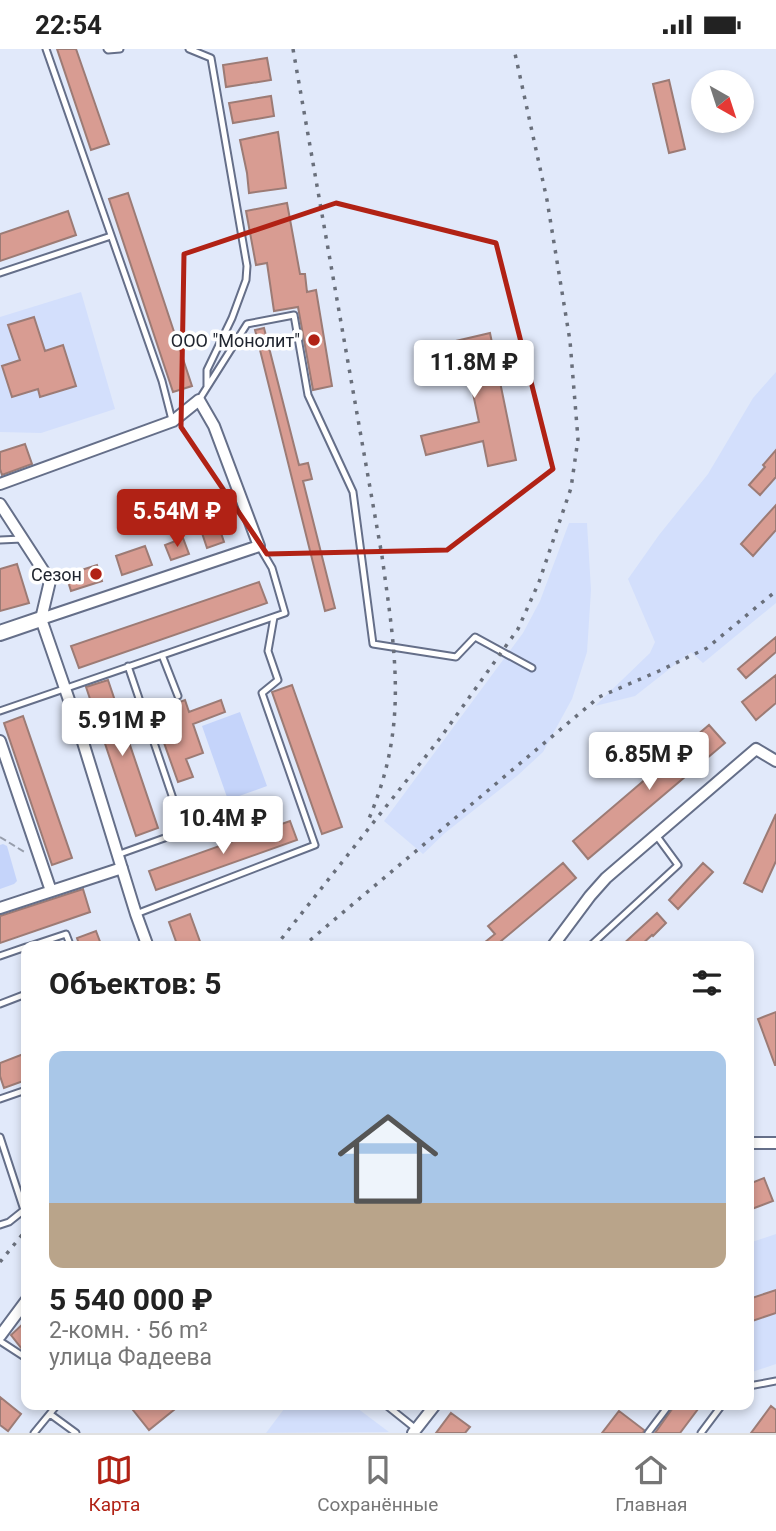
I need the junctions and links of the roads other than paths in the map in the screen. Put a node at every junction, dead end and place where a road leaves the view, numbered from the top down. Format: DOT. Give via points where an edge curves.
graph roads {
  1 [pos="46,49"];
  2 [pos="107,49"];
  3 [pos="120,49"];
  4 [pos="189,49"];
  5 [pos="111,236"];
  6 [pos="0,273"];
  7 [pos="207,387"];
  8 [pos="199,400"];
  9 [pos="173,421"];
  10 [pos="0,484"];
  11 [pos="0,504"];
  12 [pos="22,539"];
  13 [pos="0,540"];
  14 [pos="259,546"];
  15 [pos="274,617"];
  16 [pos="41,619"];
  17 [pos="0,633"];
  18 [pos="162,655"];
  19 [pos="128,666"];
  20 [pos="532,668"];
  21 [pos="65,688"];
  22 [pos="178,696"];
  23 [pos="0,712"];
  24 [pos="0,741"];
  25 [pos="776,761"];
  26 [pos="656,835"];
  27 [pos="117,855"];
  28 [pos="122,868"];
  29 [pos="51,891"];
  30 [pos="0,908"];
  31 [pos="136,914"];
  32 [pos="45,941"];
  33 [pos="69,941"];
  34 [pos="146,941"];
  35 [pos="557,941"];
  36 [pos="596,941"];
  37 [pos="21,949"];
  38 [pos="0,956"];
  39 [pos="21,996"];
  40 [pos="0,1004"];
  41 [pos="21,1092"];
  42 [pos="0,1099"];
  43 [pos="0,1137"];
  44 [pos="754,1143"];
  45 [pos="776,1143"];
  46 [pos="21,1201"];
  47 [pos="21,1212"];
  48 [pos="0,1225"];
  49 [pos="21,1308"];
  50 [pos="0,1336"];
  51 [pos="0,1341"];
  52 [pos="21,1355"];
  53 [pos="776,1381"];
  54 [pos="754,1385"];
  55 [pos="54,1410"];
  56 [pos="391,1410"];
  57 [pos="431,1410"];
  58 [pos="664,1410"];
  59 [pos="718,1410"];
  60 [pos="50,1415"];
  61 [pos="415,1431"];
  62 [pos="34,1433"];
  63 [pos="76,1433"];
  64 [pos="648,1433"];
  65 [pos="701,1433"];
  1 -- 5 [label="lane"];
  2 -- 3 [label="lane"];
  4 -- 7 [label="lane" via="211,58 247,266 232,318 207,370"];
  5 -- 6 [label="lane"];
  5 -- 9 [label="lane"];
  7 -- 8 [label="lane"];
  7 -- 20 [label="lane" via="247,324 294,315 308,395 353,492 373,644 456,657 475,637"];
  8 -- 9 [label="street"];
  8 -- 14 [label="street" via="214,426"];
  9 -- 10 [label="street"];
  11 -- 12 [label="street"];
  12 -- 13 [label="lane"];
  12 -- 16 [label="street" via="50,581"];
  14 -- 15 [label="lane" via="272,568 285,613"];
  14 -- 16 [label="street"];
  15 -- 18 [label="lane"];
  15 -- 31 [label="lane" via="268,651 278,680 262,693 315,845"];
  16 -- 17 [label="street"];
  16 -- 21 [label="street"];
  18 -- 19 [label="lane"];
  18 -- 22 [label="lane"];
  19 -- 21 [label="lane"];
  19 -- 27 [label="lane" via="184,831"];
  21 -- 23 [label="lane"];
  21 -- 27 [label="street"];
  24 -- 29 [label="street"];
  25 -- 26 [label="street" via="756,749"];
  26 -- 35 [label="street" via="606,878"];
  26 -- 36 [label="lane" via="678,865"];
  27 -- 28 [label="street"];
  28 -- 29 [label="street"];
  28 -- 31 [label="street"];
  29 -- 30 [label="street"];
  31 -- 34 [label="street"];
  32 -- 33 [label="lane" via="66,934"];
  37 -- 38 [label="lane"];
  39 -- 40 [label="lane"];
  41 -- 42 [label="lane"];
  43 -- 46 [label="lane"];
  44 -- 45 [label="street"];
  47 -- 48 [label="lane"];
  49 -- 50 [label="street"];
  51 -- 52 [label="lane"];
  53 -- 54 [label="lane"];
  55 -- 60 [label="lane"];
  56 -- 61 [label="lane"];
  57 -- 61 [label="street"];
  58 -- 64 [label="lane"];
  59 -- 65 [label="lane"];
  60 -- 62 [label="lane"];
  60 -- 63 [label="lane"];
}
